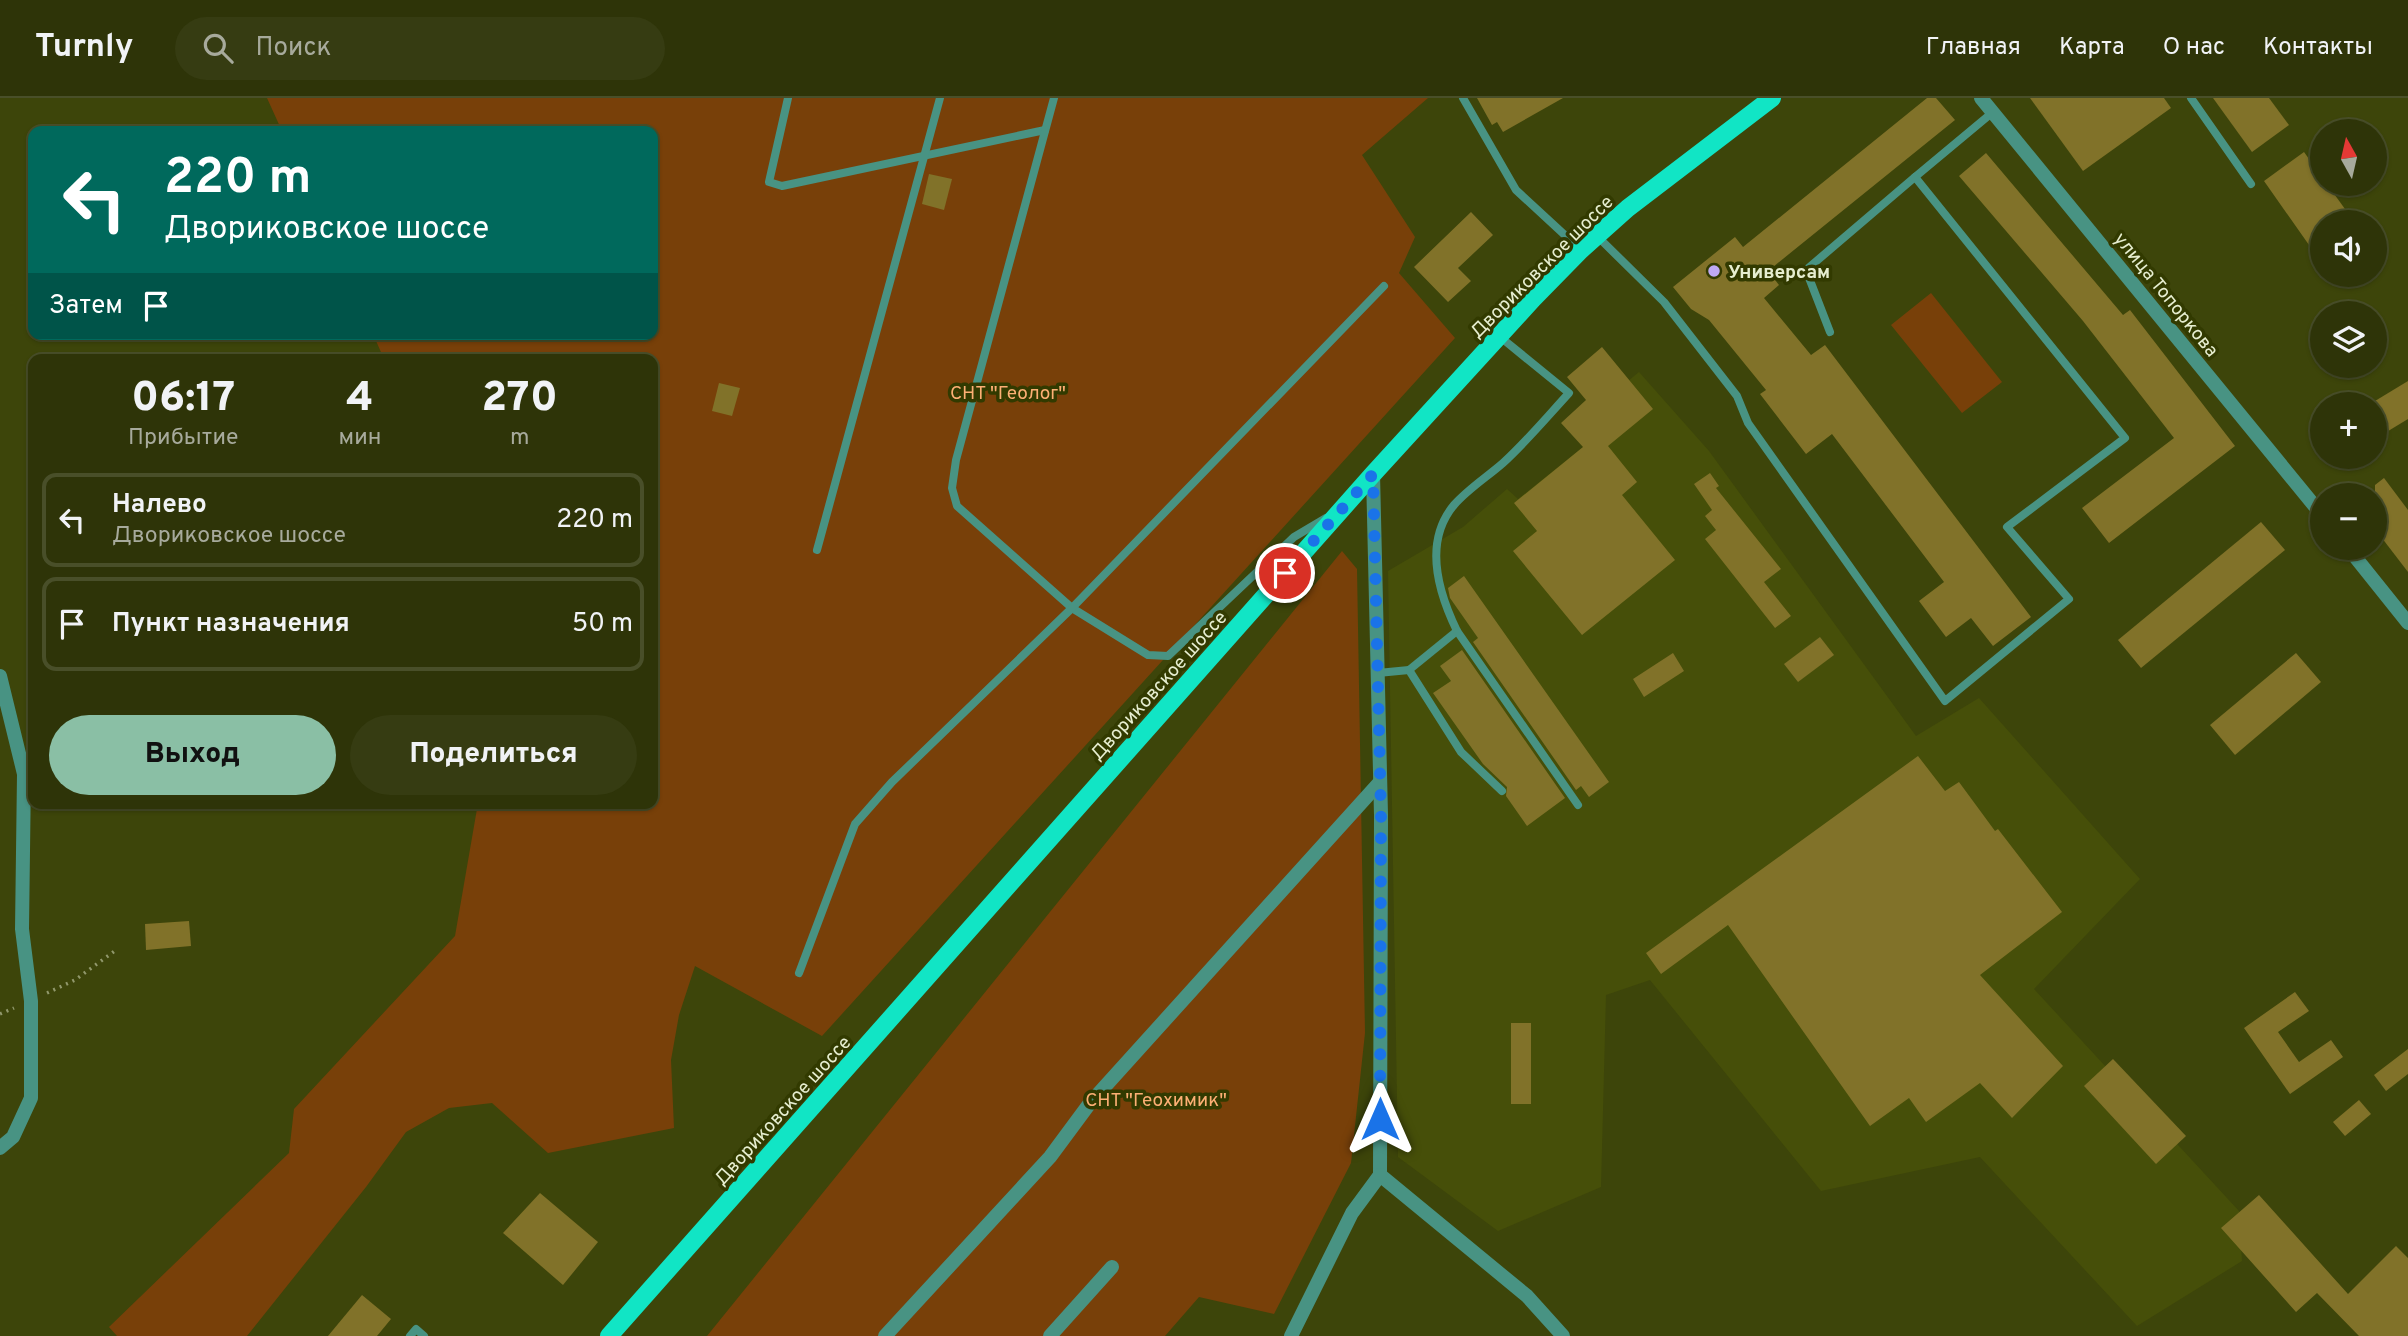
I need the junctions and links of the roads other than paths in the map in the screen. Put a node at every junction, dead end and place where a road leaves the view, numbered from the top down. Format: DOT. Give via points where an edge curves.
graph roads {
  1 [pos="788,98"];
  2 [pos="940,98"];
  3 [pos="1054,98"];
  4 [pos="1463,98"];
  5 [pos="1772,98"];
  6 [pos="1981,98"];
  7 [pos="2191,98"];
  8 [pos="1993,112"];
  9 [pos="1045,130"];
  10 [pos="925,156"];
  11 [pos="1915,177"];
  12 [pos="2251,184"];
  13 [pos="1597,236"];
  14 [pos="1581,250"];
  15 [pos="1384,286"];
  16 [pos="1830,332"];
  17 [pos="1499,336"];
  18 [pos="1373,474"];
  19 [pos="2310,500"];
  20 [pos="1340,511"];
  21 [pos="817,550"];
  22 [pos="2358,560"];
  23 [pos="1072,608"];
  24 [pos="2408,623"];
  25 [pos="1457,631"];
  26 [pos="1409,670"];
  27 [pos="1378,673"];
  28 [pos="0,676"];
  29 [pos="1380,782"];
  30 [pos="1502,791"];
  31 [pos="1578,805"];
  32 [pos="799,973"];
  33 [pos="0,1148"];
  34 [pos="1380,1175"];
  35 [pos="1112,1267"];
  36 [pos="410,1336"];
  37 [pos="424,1336"];
  38 [pos="610,1336"];
  39 [pos="885,1336"];
  40 [pos="1050,1336"];
  41 [pos="1291,1336"];
  42 [pos="1563,1336"];
  1 -- 10 [label="lane" via="769,182 782,186"];
  2 -- 10 [label="lane"];
  3 -- 9 [label="lane"];
  4 -- 14 [label="lane" via="1516,190"];
  5 -- 13 [label="main road, Двориковское шоссе"];
  6 -- 8 [label="street, улица Топоркова"];
  7 -- 12 [label="lane"];
  8 -- 11 [label="lane"];
  8 -- 19 [label="street, улица Топоркова"];
  9 -- 10 [label="lane"];
  9 -- 23 [label="lane" via="952,488 957,506"];
  10 -- 21 [label="lane"];
  11 -- 13 [label="lane" via="2125,438 2007,527 2069,599 1945,701 1748,423 1737,396 1664,302"];
  11 -- 16 [label="lane" via="1806,270"];
  13 -- 14 [label="main road, Двориковское шоссе"];
  14 -- 17 [label="main road, Двориковское шоссе"];
  15 -- 23 [label="lane"];
  17 -- 18 [label="main road, Двориковское шоссе"];
  17 -- 25 [label="lane" via="1569,393 1443,521 1437,537 1438,580"];
  18 -- 20 [label="main road, Двориковское шоссе"];
  18 -- 27 [label="street"];
  20 -- 23 [label="lane" via="1294,537 1168,656 1148,655"];
  20 -- 38 [label="main road, Двориковское шоссе"];
  22 -- 24 [label="street"];
  23 -- 32 [label="lane" via="892,782 855,824"];
  25 -- 26 [label="lane"];
  25 -- 31 [label="lane"];
  26 -- 27 [label="lane"];
  26 -- 30 [label="lane" via="1461,752"];
  27 -- 29 [label="street"];
  28 -- 33 [label="street" via="24,774 22,929 31,1001 32,1098 13,1137"];
  29 -- 34 [label="street"];
  29 -- 39 [label="street"];
  34 -- 41 [label="street" via="1352,1213"];
  34 -- 42 [label="street" via="1527,1296"];
  35 -- 40 [label="street"];
  36 -- 37 [label="lane" via="416,1329"];
}
